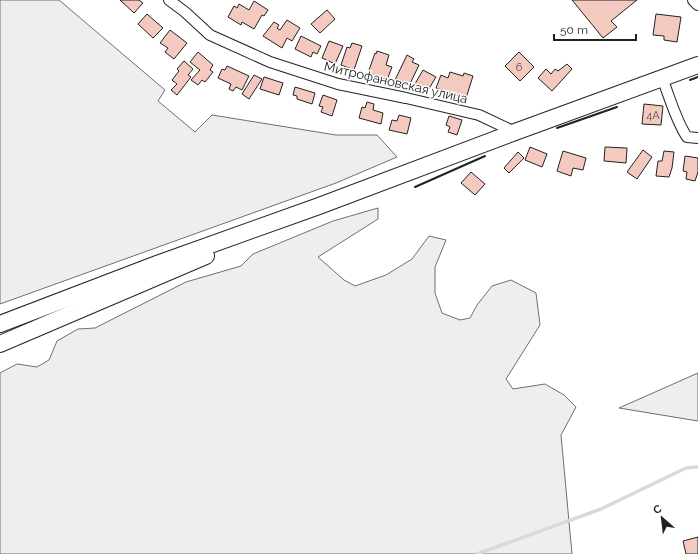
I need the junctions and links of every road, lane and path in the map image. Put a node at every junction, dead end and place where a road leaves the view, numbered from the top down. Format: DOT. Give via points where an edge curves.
graph roads {
  1 [pos="169,0"];
  2 [pos="694,0"];
  3 [pos="698,4"];
  4 [pos="698,65"];
  5 [pos="662,78"];
  6 [pos="515,132"];
  7 [pos="698,138"];
  8 [pos="320,206"];
  9 [pos="0,324"];
  10 [pos="0,344"];
  1 -- 6 [label="street, Митрофановская улица" via="210,35 270,62 338,84 479,115"];
  2 -- 3 [label="street"];
  4 -- 5 [label="highway"];
  5 -- 6 [label="highway"];
  5 -- 7 [label="street" via="675,109 678,124 687,137"];
  6 -- 8 [label="highway"];
  8 -- 9 [label="highway"];
  8 -- 10 [label="highway" via="126,292"];
}
